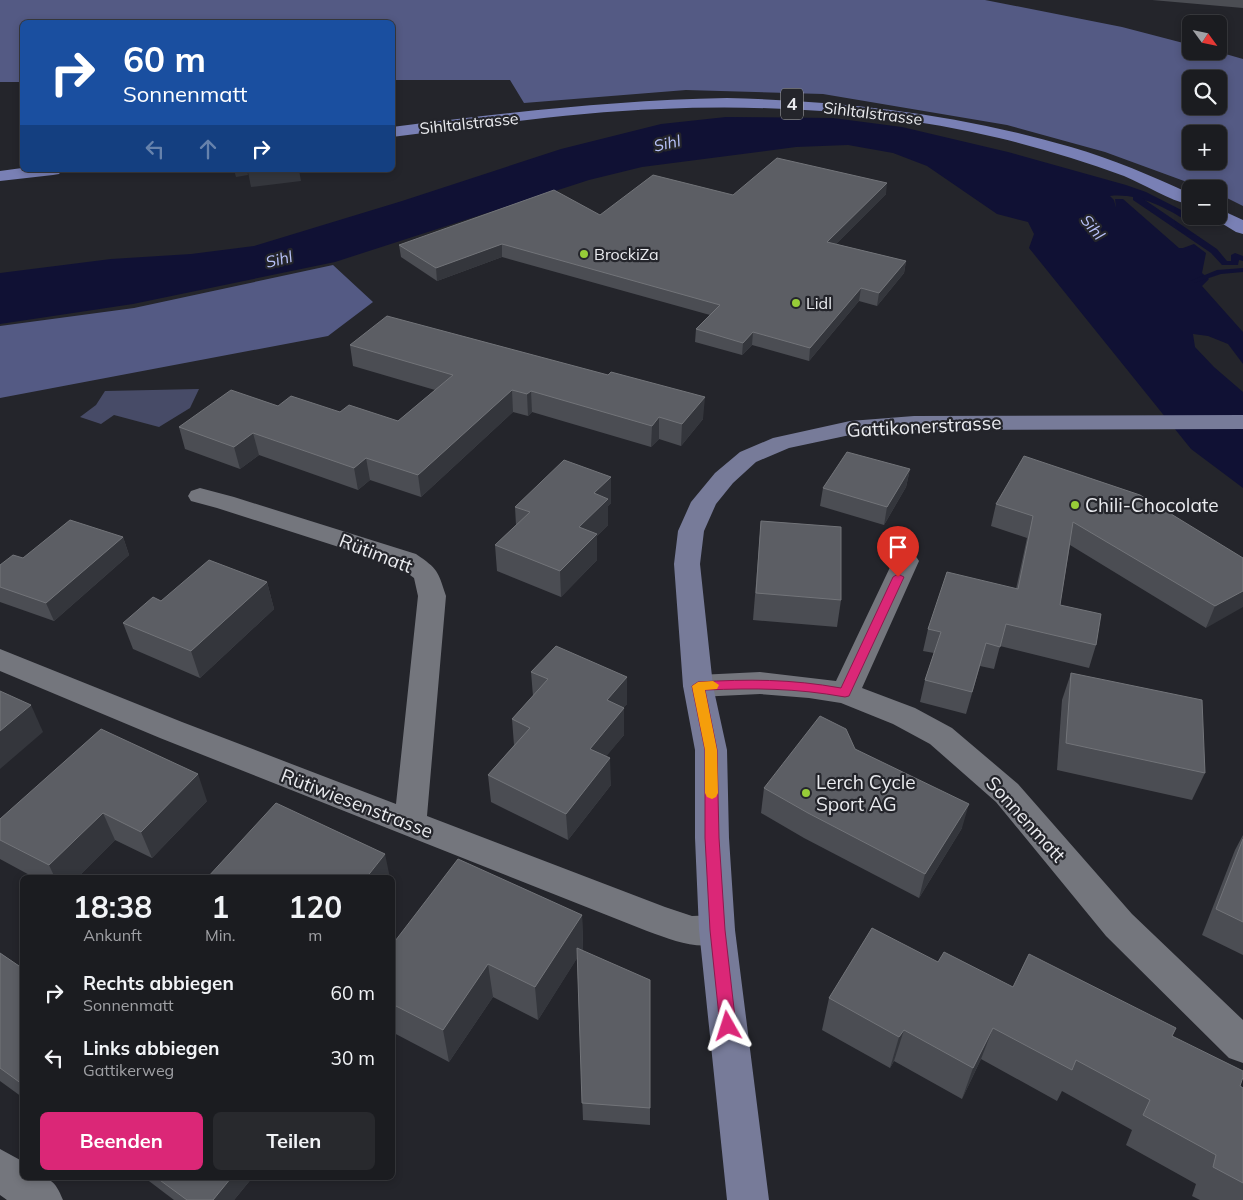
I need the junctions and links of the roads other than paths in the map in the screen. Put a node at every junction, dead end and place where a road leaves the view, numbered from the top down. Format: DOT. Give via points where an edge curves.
graph roads {
  1 [pos="395,132"];
  2 [pos="35,172"];
  3 [pos="0,176"];
  4 [pos="1182,196"];
  5 [pos="1227,219"];
  6 [pos="1243,228"];
  7 [pos="1243,422"];
  8 [pos="200,496"];
  9 [pos="906,561"];
  10 [pos="0,660"];
  11 [pos="698,686"];
  12 [pos="845,693"];
  13 [pos="410,824"];
  14 [pos="718,930"];
  15 [pos="1243,1045"];
  16 [pos="0,1170"];
  17 [pos="42,1200"];
  18 [pos="748,1200"];
  1 -- 4 [label="main road, Sihltalstrasse / 4" via="659,104 759,103 843,108 952,124 1041,144 1112,167"];
  2 -- 3 [label="main road"];
  5 -- 6 [label="main road"];
  7 -- 11 [label="main road, Gattikonerstrasse" via="880,424 813,435 748,457 704,502 691,531 687,564"];
  8 -- 13 [label="street, Rütimatt" via="407,560 426,574 432,596"];
  9 -- 12 [label="street"];
  10 -- 13 [label="street, Rütiwiesenstrasse"];
  11 -- 12 [label="street, Sonnenmatt" via="760,683"];
  11 -- 14 [label="main road, Gattikonerstrasse" via="711,750"];
  12 -- 15 [label="street, Sonnenmatt" via="904,716 941,736 1007,793 1119,925"];
  13 -- 14 [label="street, Rütiwiesenstrasse" via="659,920 692,931"];
  14 -- 18 [label="main road, Gattikonerstrasse"];
  16 -- 17 [label="street"];
}
